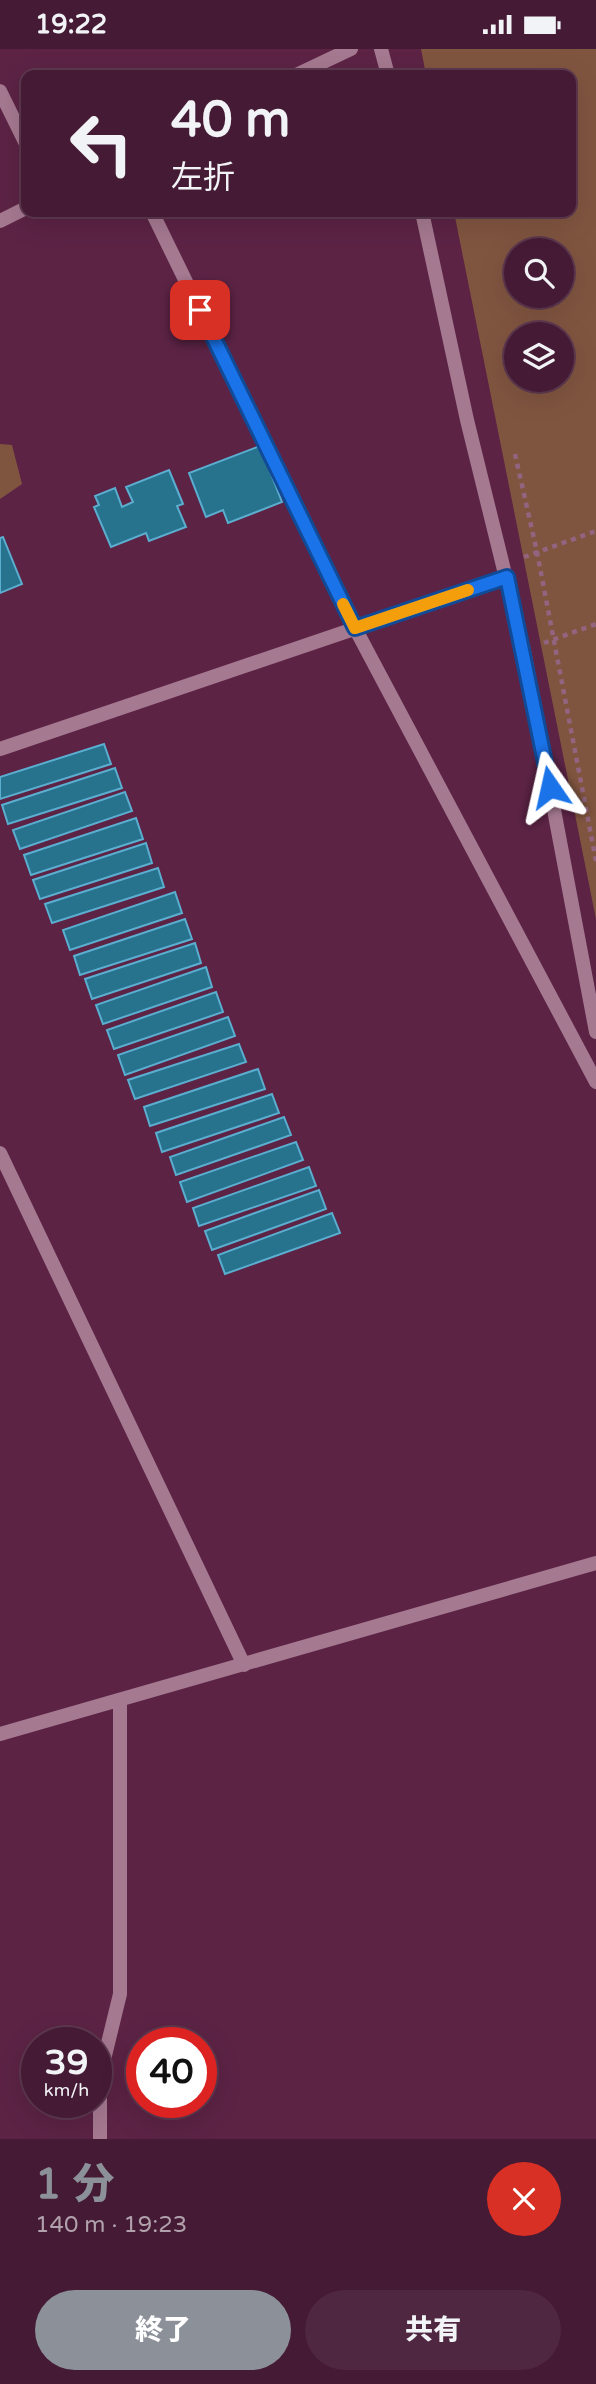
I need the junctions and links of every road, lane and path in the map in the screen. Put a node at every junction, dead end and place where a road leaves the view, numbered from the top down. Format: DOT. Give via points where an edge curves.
graph roads {
  1 [pos="351,49"];
  2 [pos="381,49"];
  3 [pos="307,70"];
  4 [pos="387,70"];
  5 [pos="0,91"];
  6 [pos="21,134"];
  7 [pos="21,210"];
  8 [pos="154,217"];
  9 [pos="423,217"];
  10 [pos="0,221"];
  11 [pos="515,454"];
  12 [pos="596,531"];
  13 [pos="537,552"];
  14 [pos="505,571"];
  15 [pos="596,624"];
  16 [pos="355,628"];
  17 [pos="524,650"];
  18 [pos="0,748"];
  19 [pos="596,861"];
  20 [pos="596,1032"];
  21 [pos="596,1082"];
  22 [pos="0,1153"];
  23 [pos="596,1563"];
  24 [pos="244,1665"];
  25 [pos="120,1700"];
  26 [pos="0,1734"];
  27 [pos="100,2139"];
  1 -- 3 [label="street"];
  2 -- 4 [label="street"];
  5 -- 6 [label="street"];
  7 -- 10 [label="street"];
  8 -- 16 [label="street"];
  9 -- 14 [label="street"];
  11 -- 13 [label="path"];
  12 -- 13 [label="path"];
  13 -- 14 [label="path"];
  13 -- 19 [label="path"];
  14 -- 16 [label="street"];
  14 -- 17 [label="street"];
  15 -- 17 [label="path"];
  16 -- 18 [label="street"];
  16 -- 21 [label="street"];
  17 -- 20 [label="street"];
  22 -- 24 [label="street"];
  23 -- 24 [label="street"];
  24 -- 25 [label="street"];
  25 -- 26 [label="street"];
  25 -- 27 [label="street" via="120,1994 100,2076"];
}
